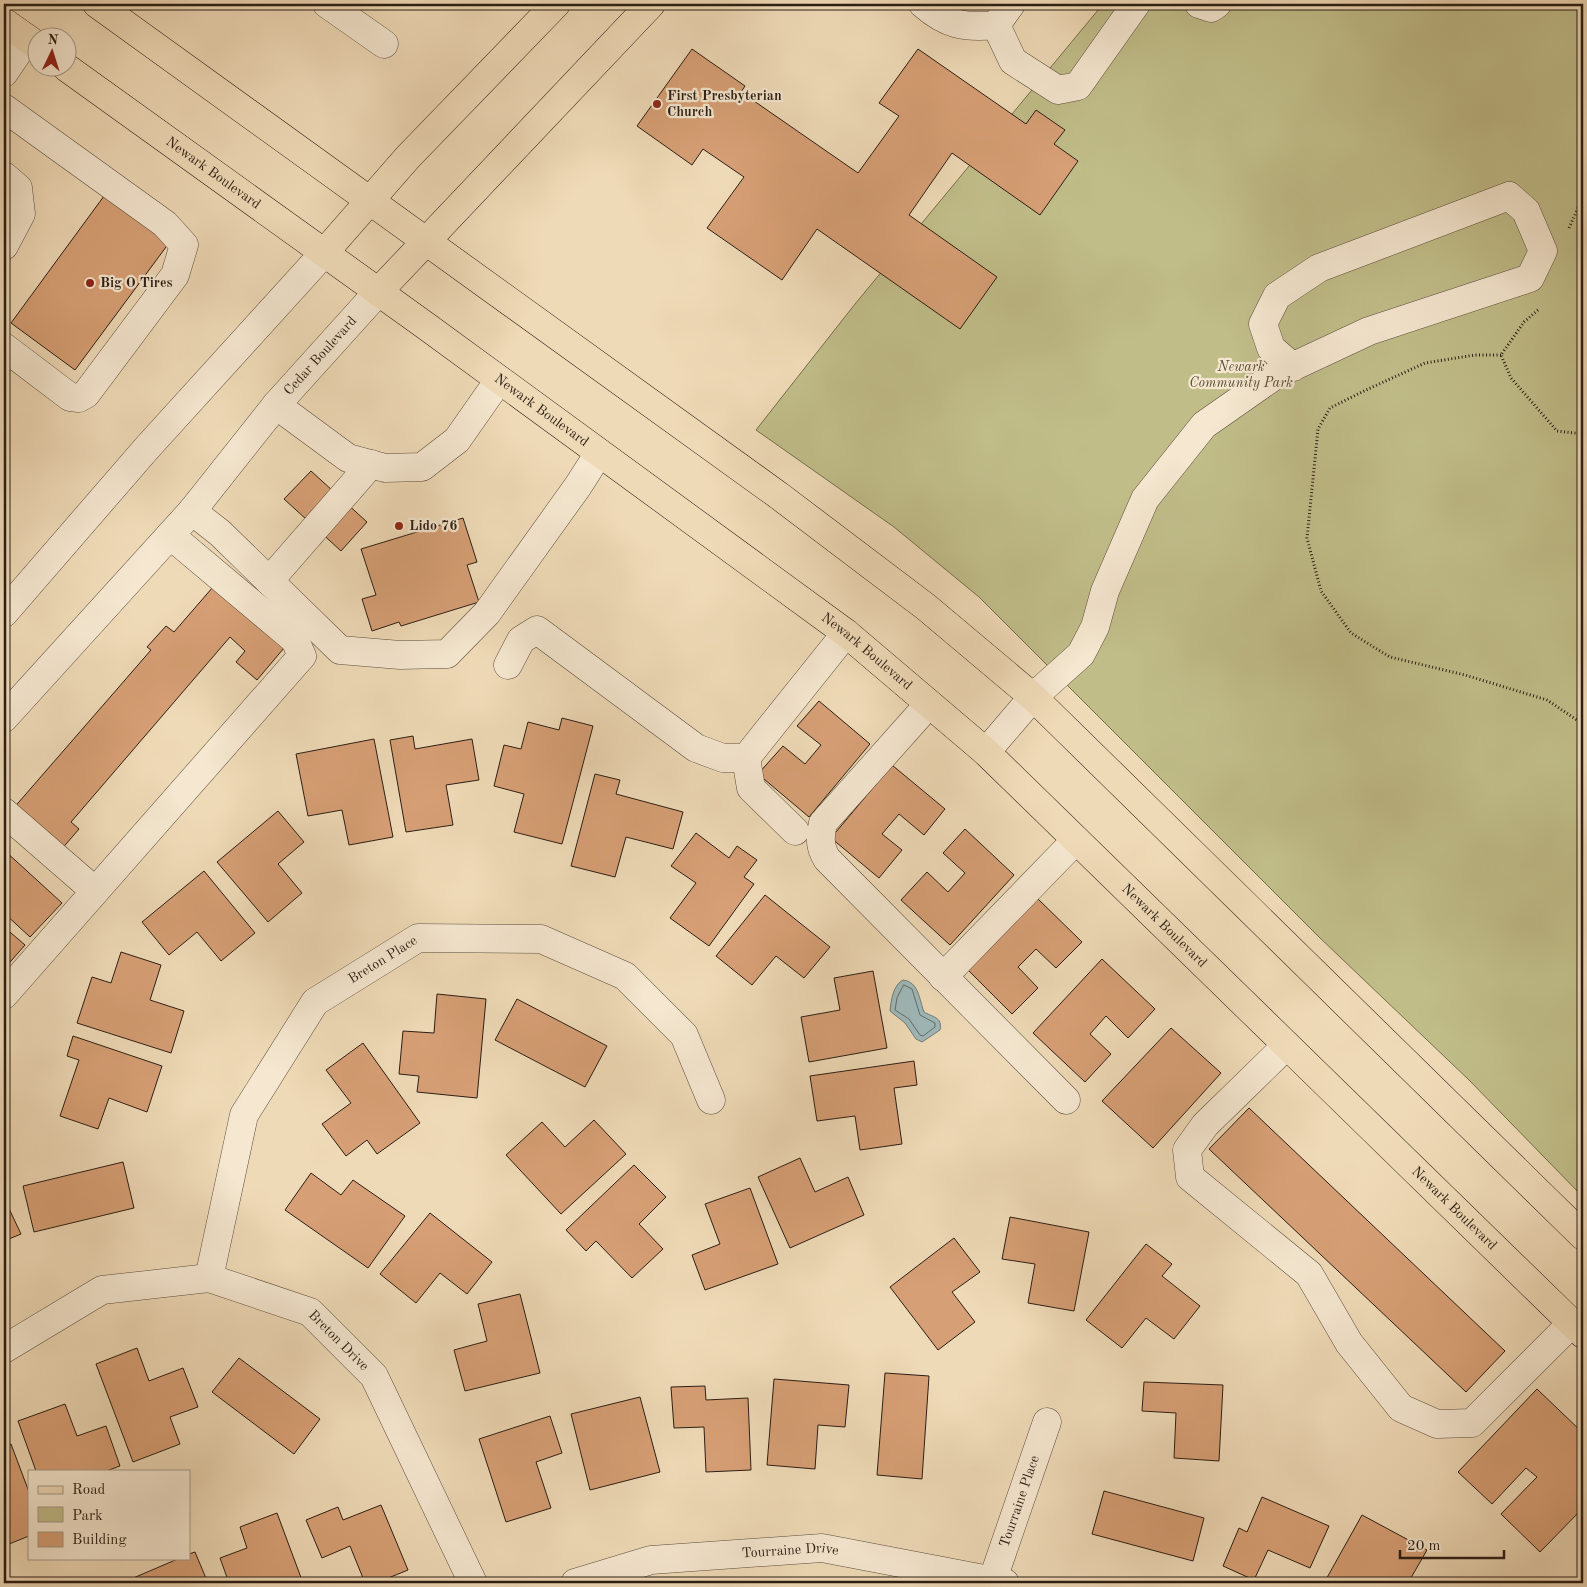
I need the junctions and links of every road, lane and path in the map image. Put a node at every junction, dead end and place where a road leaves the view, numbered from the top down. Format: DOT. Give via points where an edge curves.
graph roads {
  1 [pos="327,4"];
  2 [pos="556,4"];
  3 [pos="651,4"];
  4 [pos="923,4"];
  5 [pos="1136,4"];
  6 [pos="1199,4"];
  7 [pos="1217,4"];
  8 [pos="109,7"];
  9 [pos="1003,14"];
  10 [pos="4,22"];
  11 [pos="28,40"];
  12 [pos="384,44"];
  13 [pos="28,47"];
  14 [pos="4,73"];
  15 [pos="78,76"];
  16 [pos="4,108"];
  17 [pos="4,176"];
  18 [pos="1583,197"];
  19 [pos="370,201"];
  20 [pos="1566,236"];
  21 [pos="426,240"];
  22 [pos="4,246"];
  23 [pos="324,253"];
  24 [pos="378,292"];
  25 [pos="1544,306"];
  26 [pos="4,347"];
  27 [pos="1501,355"];
  28 [pos="1293,367"];
  29 [pos="499,380"];
  30 [pos="276,405"];
  31 [pos="1583,434"];
  32 [pos="599,453"];
  33 [pos="370,464"];
  34 [pos="192,511"];
  35 [pos="170,535"];
  36 [pos="269,581"];
  37 [pos="5,609"];
  38 [pos="846,633"];
  39 [pos="508,665"];
  40 [pos="1033,697"];
  41 [pos="929,704"];
  42 [pos="4,718"];
  43 [pos="1583,724"];
  44 [pos="986,752"];
  45 [pos="746,758"];
  46 [pos="4,812"];
  47 [pos="795,831"];
  48 [pos="1076,840"];
  49 [pos="95,891"];
  50 [pos="943,977"];
  51 [pos="4,995"];
  52 [pos="1286,1046"];
  53 [pos="711,1100"];
  54 [pos="1066,1100"];
  55 [pos="1583,1236"];
  56 [pos="209,1278"];
  57 [pos="1577,1328"];
  58 [pos="4,1349"];
  59 [pos="1047,1422"];
  60 [pos="999,1581"];
  61 [pos="473,1583"];
  62 [pos="575,1583"];
  1 -- 12 [label="street"];
  2 -- 19 [label="main road"];
  3 -- 21 [label="main road, Cedar Boulevard"];
  4 -- 9 [label="street" via="937,16 969,28"];
  5 -- 9 [label="street" via="1078,86 1058,90 1013,61"];
  6 -- 7 [label="street" via="1211,8"];
  8 -- 19 [label="main road"];
  10 -- 11 [label="main road"];
  13 -- 14 [label="street"];
  15 -- 23 [label="main road, Newark Boulevard"];
  16 -- 26 [label="street" via="165,224 184,244 176,275 86,394 79,398 70,396"];
  17 -- 22 [label="street" via="18,188 21,214"];
  18 -- 20 [label="path"];
  19 -- 21 [label="main road"];
  19 -- 23 [label="main road"];
  21 -- 24 [label="main road, Cedar Boulevard"];
  21 -- 40 [label="main road" via="778,495 926,607"];
  23 -- 24 [label="main road, Newark Boulevard"];
  23 -- 37 [label="street"];
  24 -- 29 [label="main road, Newark Boulevard"];
  24 -- 30 [label="street, Cedar Boulevard"];
  25 -- 27 [label="path" via="1524,322"];
  27 -- 31 [label="path" via="1511,378 1557,431"];
  27 -- 43 [label="path" via="1475,355 1425,363 1330,408 1318,430 1307,538 1321,591 1351,633 1390,658 1465,675 1546,700"];
  28 -- 28 [label="street" via="1369,331 1530,278 1542,251 1526,211 1509,196 1319,268 1277,296 1263,324 1271,348"];
  28 -- 40 [label="street" via="1277,374 1204,425 1151,492 1105,591 1095,627 1081,654"];
  29 -- 32 [label="main road, Newark Boulevard"];
  29 -- 33 [label="street" via="457,440 422,467 385,468"];
  30 -- 33 [label="street" via="348,458"];
  30 -- 34 [label="street, Cedar Boulevard"];
  32 -- 36 [label="street" via="486,613 447,654 400,655 340,650"];
  32 -- 38 [label="main road, Newark Boulevard"];
  33 -- 36 [label="street"];
  34 -- 35 [label="street, Cedar Boulevard"];
  34 -- 36 [label="street"];
  35 -- 42 [label="street, Cedar Boulevard"];
  35 -- 49 [label="street" via="295,640 302,656"];
  38 -- 41 [label="main road, Newark Boulevard"];
  38 -- 45 [label="street"];
  39 -- 45 [label="street" via="521,640 537,630 696,748 723,758"];
  40 -- 44 [label="street"];
  40 -- 55 [label="main road"];
  41 -- 44 [label="main road, Newark Boulevard"];
  41 -- 50 [label="street" via="823,823 820,839 826,859"];
  44 -- 48 [label="main road, Newark Boulevard"];
  45 -- 47 [label="street" via="751,788"];
  46 -- 49 [label="street"];
  48 -- 50 [label="street"];
  48 -- 52 [label="main road, Newark Boulevard"];
  49 -- 51 [label="street"];
  50 -- 54 [label="street"];
  52 -- 57 [label="main road, Newark Boulevard"];
  52 -- 57 [label="street" via="1191,1144 1187,1150 1190,1177 1309,1274 1349,1343 1402,1408 1437,1424 1472,1423"];
  53 -- 56 [label="street, Breton Place" via="684,1035 625,976 540,939 418,938 315,1002 244,1115"];
  56 -- 58 [label="street, Breton Drive" via="102,1290"];
  56 -- 61 [label="street, Breton Drive" via="310,1312 374,1376"];
  59 -- 60 [label="street, Tourraine Place"];
  60 -- 62 [label="street, Tourraine Drive" via="822,1548 651,1560"];
}
